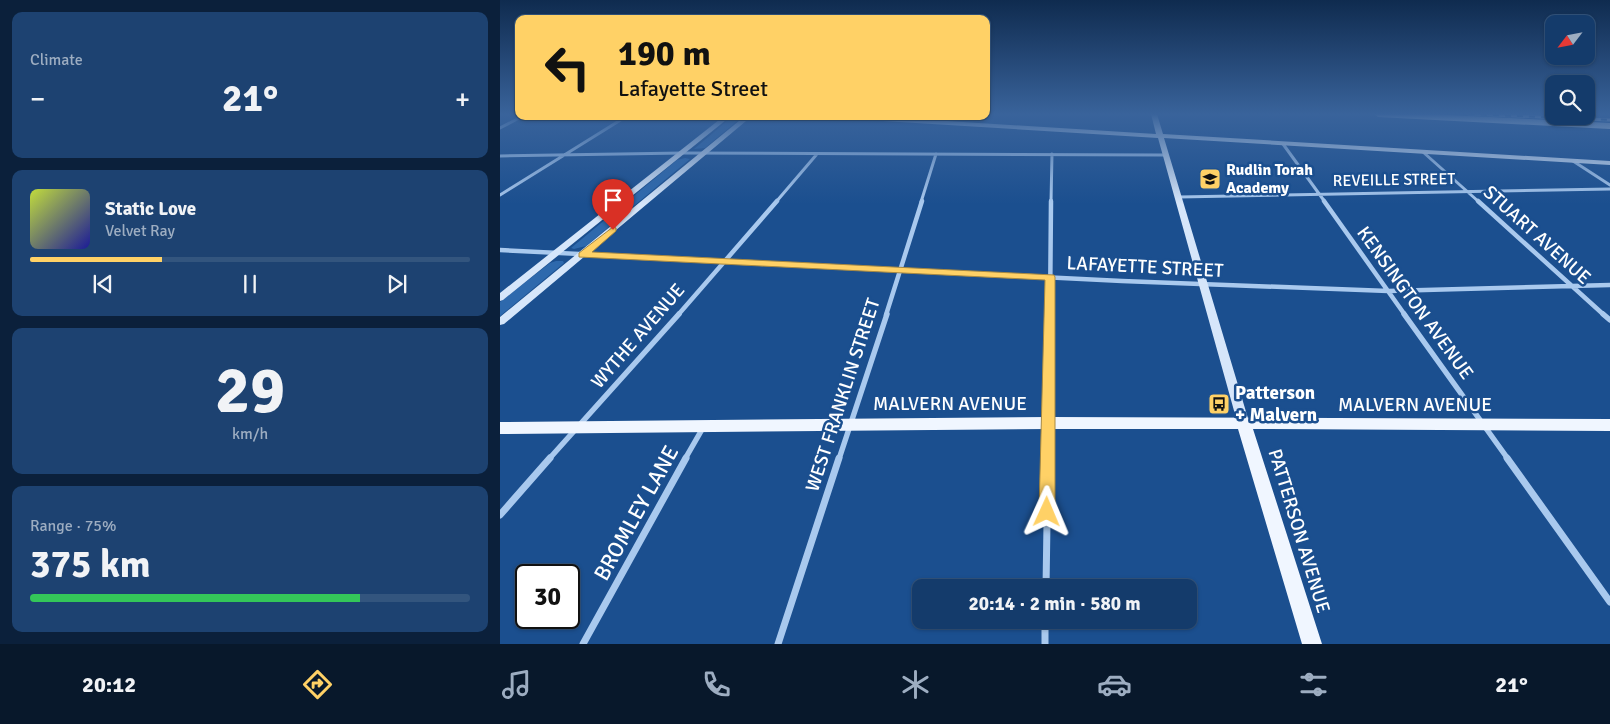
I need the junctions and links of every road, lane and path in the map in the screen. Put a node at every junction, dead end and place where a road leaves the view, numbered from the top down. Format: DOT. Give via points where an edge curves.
graph roads {
  1 [pos="582,144"];
  2 [pos="693,144"];
  3 [pos="717,144"];
  4 [pos="1163,144"];
  5 [pos="1283,144"];
  6 [pos="1423,152"];
  7 [pos="682,153"];
  8 [pos="705,154"];
  9 [pos="817,154"];
  10 [pos="936,154"];
  11 [pos="1052,154"];
  12 [pos="564,155"];
  13 [pos="1166,155"];
  14 [pos="500,156"];
  15 [pos="1573,160"];
  16 [pos="1610,163"];
  17 [pos="1610,184"];
  18 [pos="1610,189"];
  19 [pos="1466,192"];
  20 [pos="1319,194"];
  21 [pos="500,195"];
  22 [pos="1179,197"];
  23 [pos="500,250"];
  24 [pos="556,253"];
  25 [pos="583,255"];
  26 [pos="724,261"];
  27 [pos="900,270"];
  28 [pos="1050,277"];
  29 [pos="1204,285"];
  30 [pos="1610,285"];
  31 [pos="1573,286"];
  32 [pos="1388,291"];
  33 [pos="500,298"];
  34 [pos="1610,320"];
  35 [pos="500,322"];
  36 [pos="1048,423"];
  37 [pos="849,425"];
  38 [pos="1244,425"];
  39 [pos="1610,425"];
  40 [pos="704,426"];
  41 [pos="1484,426"];
  42 [pos="578,427"];
  43 [pos="500,428"];
  44 [pos="500,514"];
  45 [pos="1046,579"];
  46 [pos="1610,602"];
  47 [pos="1045,629"];
  48 [pos="583,644"];
  49 [pos="778,644"];
  50 [pos="1045,644"];
  51 [pos="1312,644"];
  1 -- 12 [label="street"];
  2 -- 7 [label="street"];
  3 -- 8 [label="street"];
  4 -- 13 [label="street, PATTERSON AVENUE"];
  5 -- 6 [label="street"];
  5 -- 20 [label="street, KENSINGTON AVENUE"];
  6 -- 15 [label="street"];
  6 -- 19 [label="street, STUART AVENUE"];
  7 -- 8 [label="street"];
  7 -- 12 [label="street"];
  7 -- 24 [label="street"];
  8 -- 9 [label="street"];
  8 -- 25 [label="street"];
  9 -- 10 [label="street"];
  9 -- 26 [label="street, WYTHE AVENUE"];
  10 -- 11 [label="street"];
  10 -- 27 [label="street, WEST FRANKLIN STREET"];
  11 -- 13 [label="street"];
  11 -- 28 [label="street"];
  12 -- 14 [label="street"];
  12 -- 21 [label="street"];
  13 -- 22 [label="street, PATTERSON AVENUE"];
  15 -- 16 [label="street"];
  15 -- 17 [label="street"];
  18 -- 19 [label="street, REVEILLE STREET"];
  19 -- 20 [label="street, REVEILLE STREET"];
  19 -- 31 [label="street, STUART AVENUE"];
  20 -- 22 [label="street, REVEILLE STREET"];
  20 -- 32 [label="street, KENSINGTON AVENUE"];
  22 -- 29 [label="street, PATTERSON AVENUE"];
  23 -- 24 [label="street, LAFAYETTE STREET"];
  24 -- 25 [label="street, LAFAYETTE STREET"];
  24 -- 33 [label="street"];
  25 -- 26 [label="street, LAFAYETTE STREET"];
  25 -- 35 [label="street"];
  26 -- 27 [label="street, LAFAYETTE STREET"];
  26 -- 42 [label="street, WYTHE AVENUE"];
  27 -- 28 [label="street, LAFAYETTE STREET"];
  27 -- 37 [label="street, WEST FRANKLIN STREET"];
  28 -- 29 [label="street, LAFAYETTE STREET"];
  28 -- 36 [label="street"];
  29 -- 32 [label="street, LAFAYETTE STREET"];
  29 -- 38 [label="street, PATTERSON AVENUE"];
  30 -- 31 [label="street, LAFAYETTE STREET"];
  31 -- 32 [label="street, LAFAYETTE STREET"];
  31 -- 34 [label="street, STUART AVENUE"];
  32 -- 41 [label="street, KENSINGTON AVENUE"];
  36 -- 37 [label="main road, MALVERN AVENUE"];
  36 -- 38 [label="main road, MALVERN AVENUE"];
  36 -- 45 [label="street"];
  37 -- 40 [label="main road, MALVERN AVENUE"];
  37 -- 49 [label="street, WEST FRANKLIN STREET"];
  38 -- 41 [label="main road, MALVERN AVENUE"];
  38 -- 51 [label="main road, PATTERSON AVENUE"];
  39 -- 41 [label="main road, MALVERN AVENUE"];
  40 -- 42 [label="main road, MALVERN AVENUE"];
  40 -- 48 [label="street, BROMLEY LANE"];
  41 -- 46 [label="street, KENSINGTON AVENUE"];
  42 -- 43 [label="main road, MALVERN AVENUE"];
  42 -- 44 [label="street, WYTHE AVENUE"];
  47 -- 50 [label="street"];
}
